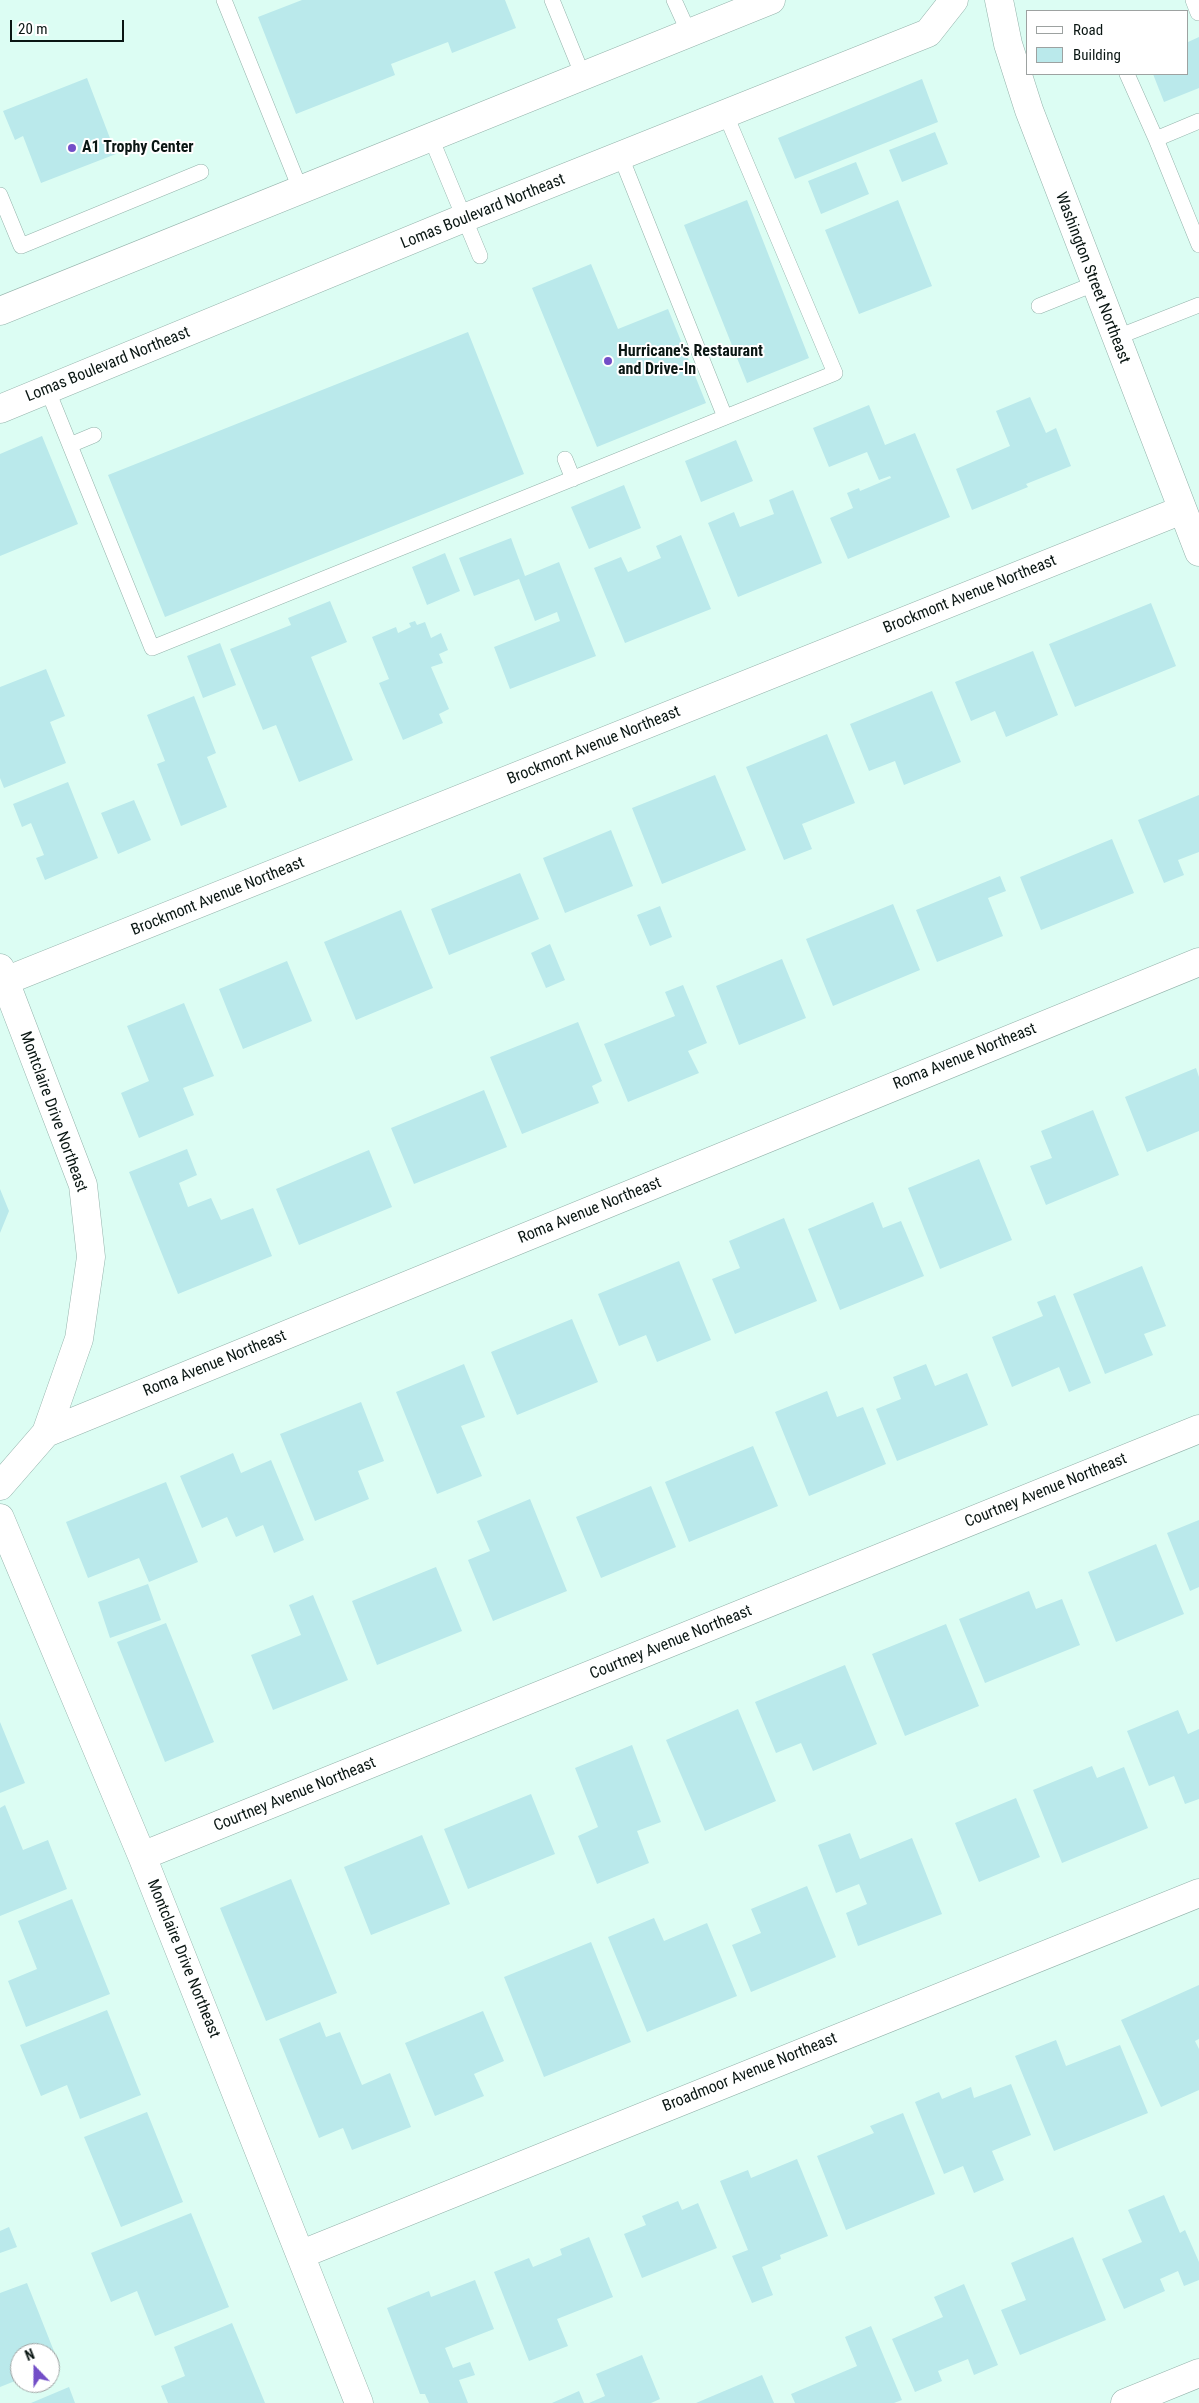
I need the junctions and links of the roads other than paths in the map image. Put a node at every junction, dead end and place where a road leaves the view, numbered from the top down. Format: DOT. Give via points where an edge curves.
graph roads {
  1 [pos="224,0"];
  2 [pos="552,0"];
  3 [pos="674,0"];
  4 [pos="771,0"];
  5 [pos="954,0"];
  6 [pos="999,0"];
  7 [pos="689,33"];
  8 [pos="1127,75"];
  9 [pos="583,76"];
  10 [pos="725,113"];
  11 [pos="1199,121"];
  12 [pos="431,138"];
  13 [pos="1156,139"];
  14 [pos="620,156"];
  15 [pos="201,172"];
  16 [pos="301,191"];
  17 [pos="0,195"];
  18 [pos="464,218"];
  19 [pos="1199,244"];
  20 [pos="480,256"];
  21 [pos="1094,284"];
  22 [pos="1199,305"];
  23 [pos="1039,306"];
  24 [pos="0,311"];
  25 [pos="1115,338"];
  26 [pos="48,391"];
  27 [pos="0,409"];
  28 [pos="725,417"];
  29 [pos="94,435"];
  30 [pos="70,445"];
  31 [pos="565,459"];
  32 [pos="573,478"];
  33 [pos="1182,510"];
  34 [pos="1199,552"];
  35 [pos="1199,962"];
  36 [pos="3,974"];
  37 [pos="1199,1429"];
  38 [pos="46,1432"];
  39 [pos="0,1486"];
  40 [pos="0,1518"];
  41 [pos="142,1856"];
  42 [pos="1199,1893"];
  43 [pos="302,2254"];
  44 [pos="1199,2373"];
  45 [pos="359,2403"];
  46 [pos="1125,2403"];
  1 -- 16 [label="lane"];
  2 -- 9 [label="lane"];
  3 -- 7 [label="lane"];
  4 -- 7 [label="street"];
  5 -- 10 [label="street, Lomas Boulevard Northeast" via="928,33"];
  6 -- 21 [label="street, Washington Street Northeast" via="1008,44 1029,110"];
  7 -- 9 [label="street"];
  8 -- 13 [label="lane"];
  9 -- 12 [label="street"];
  10 -- 14 [label="street, Lomas Boulevard Northeast"];
  10 -- 28 [label="lane" via="835,373"];
  11 -- 13 [label="lane"];
  12 -- 16 [label="street"];
  12 -- 18 [label="lane"];
  13 -- 19 [label="lane"];
  14 -- 18 [label="street, Lomas Boulevard Northeast"];
  14 -- 28 [label="lane"];
  15 -- 17 [label="lane" via="21,246"];
  16 -- 24 [label="street"];
  18 -- 20 [label="lane"];
  18 -- 26 [label="street, Lomas Boulevard Northeast"];
  21 -- 23 [label="lane"];
  21 -- 25 [label="street, Washington Street Northeast"];
  22 -- 25 [label="lane"];
  25 -- 33 [label="street, Washington Street Northeast"];
  26 -- 27 [label="street, Lomas Boulevard Northeast"];
  26 -- 30 [label="lane"];
  28 -- 32 [label="lane"];
  29 -- 30 [label="lane"];
  30 -- 32 [label="lane" via="152,648"];
  31 -- 32 [label="lane"];
  33 -- 34 [label="street, Washington Street Northeast"];
  33 -- 36 [label="street, Brockmont Avenue Northeast"];
  35 -- 38 [label="street, Roma Avenue Northeast"];
  36 -- 38 [label="street, Montclaire Drive Northeast" via="83,1185 91,1257 78,1339"];
  37 -- 41 [label="street, Courtney Avenue Northeast"];
  38 -- 39 [label="street, Roma Avenue Northeast"];
  40 -- 41 [label="street, Montclaire Drive Northeast"];
  41 -- 43 [label="street, Montclaire Drive Northeast"];
  42 -- 43 [label="street, Broadmoor Avenue Northeast"];
  43 -- 45 [label="street, Montclaire Drive Northeast"];
  44 -- 46 [label="street"];
}
